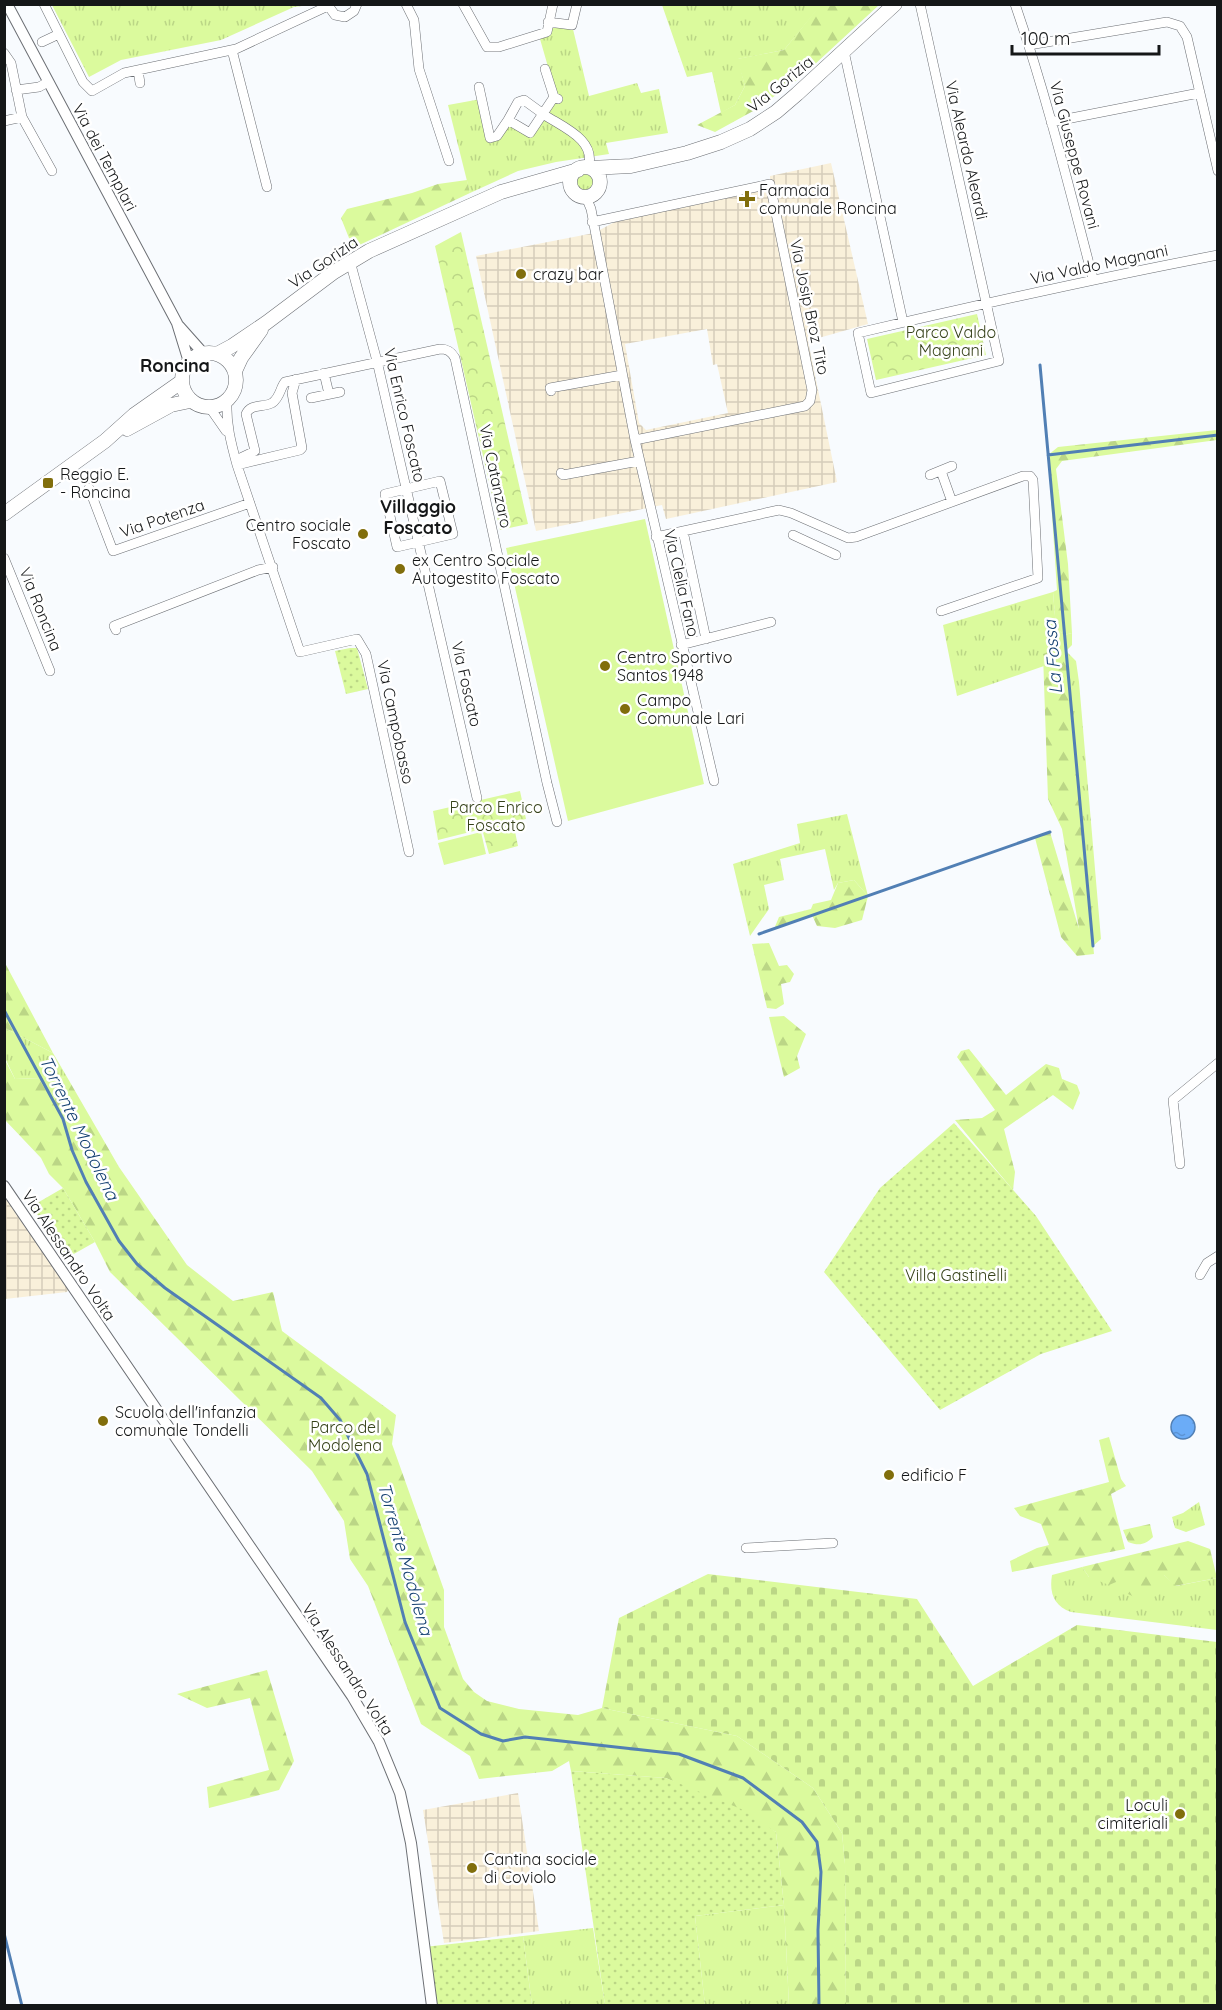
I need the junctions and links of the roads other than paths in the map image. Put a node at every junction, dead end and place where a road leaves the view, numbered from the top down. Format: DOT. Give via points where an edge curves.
graph roads {
  1 [pos="8,4"];
  2 [pos="44,4"];
  3 [pos="357,4"];
  4 [pos="406,4"];
  5 [pos="464,4"];
  6 [pos="553,4"];
  7 [pos="577,4"];
  8 [pos="895,4"];
  9 [pos="920,4"];
  10 [pos="1015,4"];
  11 [pos="328,5"];
  12 [pos="548,22"];
  13 [pos="288,25"];
  14 [pos="59,34"];
  15 [pos="293,35"];
  16 [pos="42,42"];
  17 [pos="1029,45"];
  18 [pos="232,50"];
  19 [pos="844,51"];
  20 [pos="4,52"];
  21 [pos="545,69"];
  22 [pos="138,70"];
  23 [pos="48,82"];
  24 [pos="140,83"];
  25 [pos="479,87"];
  26 [pos="16,90"];
  27 [pos="1199,93"];
  28 [pos="543,114"];
  29 [pos="22,117"];
  30 [pos="508,120"];
  31 [pos="4,121"];
  32 [pos="1051,122"];
  33 [pos="449,162"];
  34 [pos="632,166"];
  35 [pos="585,169"];
  36 [pos="52,171"];
  37 [pos="1218,171"];
  38 [pos="535,182"];
  39 [pos="267,187"];
  40 [pos="586,194"];
  41 [pos="592,222"];
  42 [pos="1218,255"];
  43 [pos="350,261"];
  44 [pos="1093,279"];
  45 [pos="986,303"];
  46 [pos="903,322"];
  47 [pos="177,323"];
  48 [pos="266,323"];
  49 [pos="210,353"];
  50 [pos="377,361"];
  51 [pos="189,362"];
  52 [pos="235,371"];
  53 [pos="324,373"];
  54 [pos="622,375"];
  55 [pos="296,379"];
  56 [pos="181,382"];
  57 [pos="551,391"];
  58 [pos="340,392"];
  59 [pos="329,394"];
  60 [pos="311,398"];
  61 [pos="190,401"];
  62 [pos="227,401"];
  63 [pos="210,408"];
  64 [pos="229,436"];
  65 [pos="635,440"];
  66 [pos="105,441"];
  67 [pos="256,456"];
  68 [pos="639,461"];
  69 [pos="237,462"];
  70 [pos="952,466"];
  71 [pos="941,471"];
  72 [pos="561,472"];
  73 [pos="930,475"];
  74 [pos="89,488"];
  75 [pos="406,489"];
  76 [pos="952,502"];
  77 [pos="250,503"];
  78 [pos="4,514"];
  79 [pos="819,526"];
  80 [pos="683,531"];
  81 [pos="793,535"];
  82 [pos="656,537"];
  83 [pos="419,542"];
  84 [pos="812,544"];
  85 [pos="836,555"];
  86 [pos="4,558"];
  87 [pos="273,567"];
  88 [pos="427,578"];
  89 [pos="940,611"];
  90 [pos="771,622"];
  91 [pos="116,630"];
  92 [pos="706,639"];
  93 [pos="681,645"];
  94 [pos="50,671"];
  95 [pos="714,781"];
  96 [pos="477,798"];
  97 [pos="557,822"];
  98 [pos="409,852"];
  99 [pos="1218,1063"];
  100 [pos="1180,1164"];
  101 [pos="4,1186"];
  102 [pos="1218,1256"];
  103 [pos="1200,1275"];
  104 [pos="833,1543"];
  105 [pos="746,1548"];
  106 [pos="432,2006"];
  1 -- 23 [label="street, Via dei Templari"];
  2 -- 14 [label="street"];
  3 -- 11 [label="street" via="345,17 334,15"];
  4 -- 33 [label="street" via="414,20 419,69"];
  5 -- 12 [label="street" via="487,46 499,47 547,32"];
  6 -- 12 [label="street"];
  7 -- 12 [label="street" via="572,26"];
  8 -- 19 [label="main road, Via Gorizia"];
  9 -- 45 [label="street, Via Aleardo Aleardi"];
  10 -- 17 [label="street, Via Giuseppe Rovani"];
  11 -- 13 [label="street"];
  13 -- 15 [label="street"];
  13 -- 18 [label="street"];
  14 -- 16 [label="street"];
  14 -- 22 [label="street" via="92,91 124,73"];
  17 -- 27 [label="street" via="1174,22 1185,30"];
  17 -- 32 [label="street, Via Giuseppe Rovani"];
  18 -- 22 [label="street"];
  18 -- 39 [label="street"];
  19 -- 34 [label="main road, Via Gorizia" via="790,100 750,129 687,153"];
  19 -- 46 [label="street"];
  20 -- 26 [label="street" via="11,63"];
  21 -- 28 [label="street" via="556,98"];
  22 -- 24 [label="street"];
  23 -- 26 [label="street"];
  23 -- 47 [label="street, Via dei Templari"];
  25 -- 30 [label="street" via="490,138 497,136"];
  26 -- 29 [label="street"];
  27 -- 32 [label="street"];
  27 -- 37 [label="street"];
  28 -- 30 [label="street" via="530,133"];
  28 -- 30 [label="street" via="524,100 518,102"];
  28 -- 35 [label="street" via="583,141 590,154"];
  29 -- 31 [label="street"];
  29 -- 36 [label="street"];
  32 -- 44 [label="street, Via Giuseppe Rovani"];
  34 -- 35 [label="main road, Via Gorizia"];
  34 -- 40 [label="main road, Via Gorizia"];
  35 -- 38 [label="main road, Via Gorizia"];
  35 -- 40 [label="main road" via="599,178"];
  35 -- 40 [label="main road" via="570,180"];
  38 -- 40 [label="main road, Via Gorizia" via="557,182"];
  38 -- 43 [label="main road, Via Gorizia" via="480,201"];
  40 -- 41 [label="street, Via Clelia Fano"];
  41 -- 54 [label="street, Via Clelia Fano"];
  41 -- 65 [label="street, Via Josip Broz Tito" via="770,184 812,390 805,406"];
  42 -- 44 [label="street, Via Valdo Magnani"];
  43 -- 48 [label="main road, Via Gorizia"];
  43 -- 50 [label="street, Via Enrico Foscato"];
  44 -- 45 [label="street, Via Valdo Magnani"];
  45 -- 46 [label="street, Via Aleardo Aleardi"];
  45 -- 46 [label="street, Via Aleardo Aleardi" via="999,361 871,393 858,333"];
  47 -- 49 [label="street"];
  47 -- 51 [label="street"];
  48 -- 49 [label="main road, Via Gorizia" via="232,346"];
  48 -- 52 [label="main road"];
  49 -- 51 [label="main road"];
  49 -- 52 [label="main road" via="228,360"];
  50 -- 53 [label="street"];
  50 -- 75 [label="street, Via Enrico Foscato"];
  50 -- 97 [label="street, Via Catanzaro" via="440,349 446,349 455,358"];
  51 -- 56 [label="main road"];
  52 -- 62 [label="main road" via="234,392"];
  53 -- 55 [label="street"];
  53 -- 59 [label="street"];
  54 -- 57 [label="street" via="550,388"];
  54 -- 65 [label="street, Via Clelia Fano"];
  55 -- 67 [label="street" via="283,384 273,402 247,410"];
  55 -- 67 [label="street" via="292,393 302,448"];
  56 -- 61 [label="main road"];
  56 -- 66 [label="main road"];
  58 -- 59 [label="street"];
  59 -- 60 [label="street"];
  61 -- 63 [label="main road"];
  61 -- 66 [label="main road" via="154,413"];
  62 -- 63 [label="main road"];
  62 -- 64 [label="street, Via Campobasso"];
  63 -- 64 [label="street, Via Campobasso"];
  64 -- 69 [label="street, Via Campobasso"];
  65 -- 68 [label="street, Via Clelia Fano"];
  66 -- 78 [label="main road"];
  67 -- 69 [label="street"];
  68 -- 72 [label="street" via="563,475"];
  68 -- 82 [label="street, Via Clelia Fano"];
  69 -- 77 [label="street, Via Campobasso"];
  70 -- 71 [label="street"];
  71 -- 73 [label="street"];
  71 -- 76 [label="street"];
  74 -- 77 [label="street, Via Potenza" via="113,551"];
  75 -- 83 [label="street, Via Enrico Foscato"];
  75 -- 83 [label="street" via="385,494 397,547"];
  75 -- 83 [label="street" via="440,481 453,534"];
  76 -- 79 [label="street" via="856,537 848,538"];
  76 -- 89 [label="street" via="1023,476 1034,480 1038,578"];
  77 -- 87 [label="street, Via Campobasso"];
  79 -- 80 [label="street" via="779,510"];
  79 -- 84 [label="street"];
  80 -- 82 [label="street"];
  80 -- 92 [label="street"];
  81 -- 84 [label="street"];
  82 -- 93 [label="street, Via Clelia Fano"];
  83 -- 88 [label="street, Via Enrico Foscato"];
  84 -- 85 [label="street"];
  86 -- 94 [label="street, Via Roncina"];
  87 -- 91 [label="street" via="114,627"];
  87 -- 98 [label="street, Via Campobasso" via="300,652 357,639 366,654"];
  88 -- 96 [label="street, Via Foscato"];
  90 -- 92 [label="street"];
  92 -- 93 [label="street"];
  93 -- 95 [label="street, Via Clelia Fano"];
  99 -- 100 [label="street" via="1173,1100"];
  101 -- 106 [label="street, Via Alessandro Volta" via="109,1340 129,1357 150,1386 163,1417 379,1742 400,1793 411,1843"];
  102 -- 103 [label="street" via="1207,1263"];
  104 -- 105 [label="street"];
}
